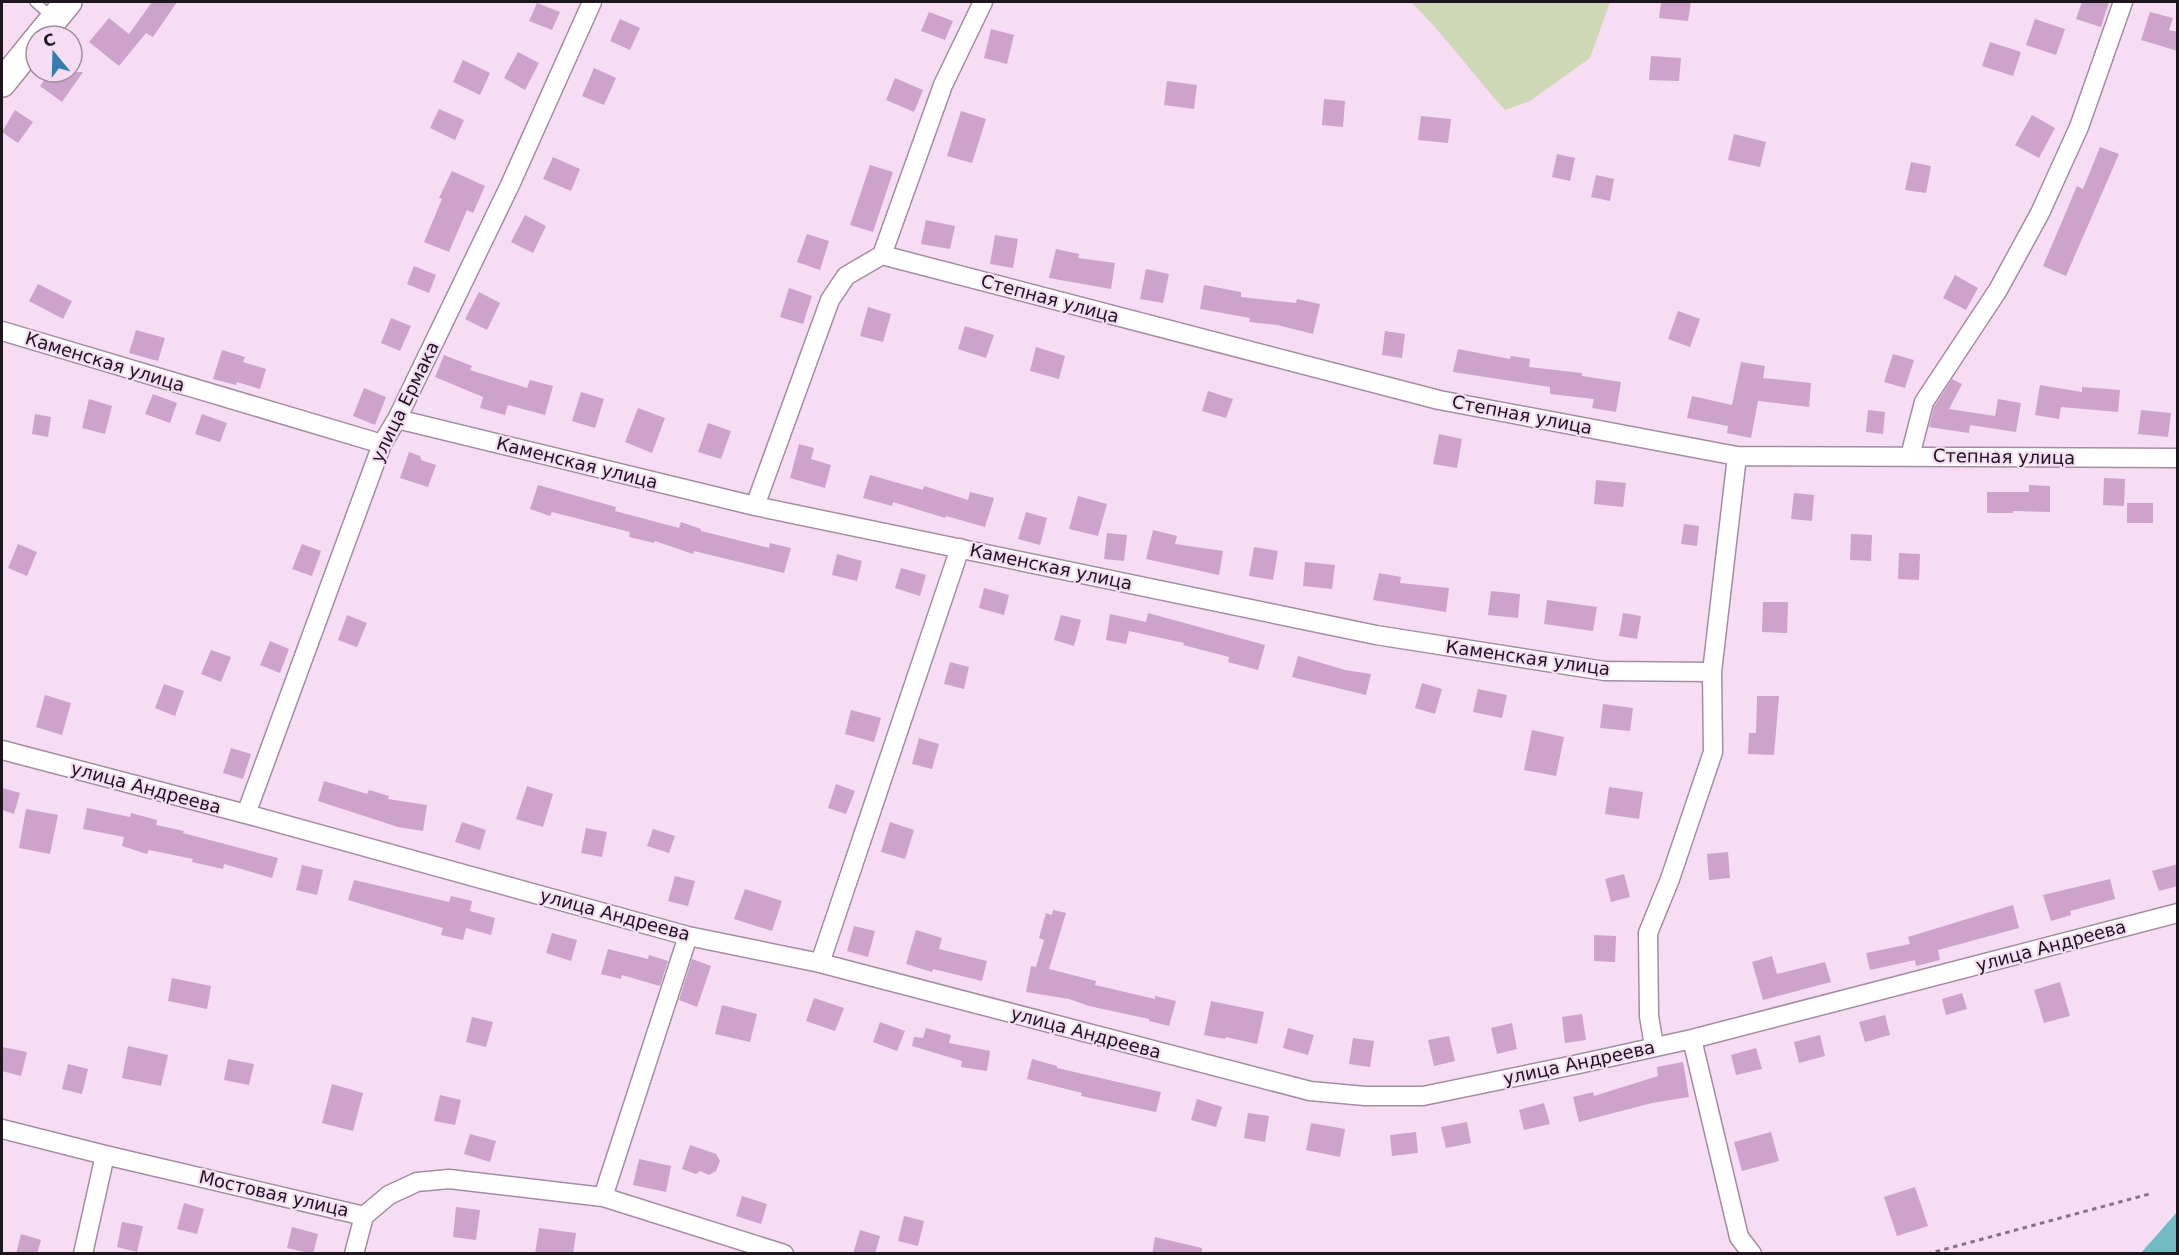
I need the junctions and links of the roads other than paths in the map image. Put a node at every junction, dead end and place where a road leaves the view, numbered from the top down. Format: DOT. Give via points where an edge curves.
graph roads {
  1 [pos="592,2"];
  2 [pos="983,2"];
  3 [pos="2123,2"];
  4 [pos="24,56"];
  5 [pos="2,83"];
  6 [pos="882,255"];
  7 [pos="2,331"];
  8 [pos="397,419"];
  9 [pos="382,444"];
  10 [pos="1737,456"];
  11 [pos="1910,456"];
  12 [pos="2178,458"];
  13 [pos="755,506"];
  14 [pos="960,548"];
  15 [pos="1712,672"];
  16 [pos="2,750"];
  17 [pos="246,814"];
  18 [pos="2178,913"];
  19 [pos="688,936"];
  20 [pos="820,963"];
  21 [pos="1692,1039"];
  22 [pos="1654,1046"];
  23 [pos="2,1128"];
  24 [pos="105,1155"];
  25 [pos="603,1197"];
  26 [pos="364,1216"];
  27 [pos="83,1254"];
  28 [pos="354,1254"];
  29 [pos="784,1254"];
  30 [pos="1752,1254"];
  1 -- 8 [label="street, улица Ермака"];
  2 -- 6 [label="street" via="943,85"];
  3 -- 11 [label="street" via="2079,127 2040,213 1998,290 1924,402"];
  4 -- 5 [label="main road"];
  6 -- 10 [label="street, Степная улица" via="1439,400"];
  6 -- 13 [label="street" via="846,276 830,300"];
  7 -- 9 [label="street, Каменская улица"];
  8 -- 9 [label="street, улица Ермака"];
  8 -- 13 [label="street, Каменская улица"];
  9 -- 17 [label="street, улица Ермака"];
  10 -- 11 [label="street, Степная улица"];
  10 -- 15 [label="street"];
  11 -- 12 [label="street, Степная улица"];
  13 -- 14 [label="street, Каменская улица"];
  14 -- 15 [label="street, Каменская улица" via="1376,635 1605,671"];
  14 -- 20 [label="street"];
  15 -- 22 [label="street" via="1713,752 1648,933 1649,1016"];
  16 -- 17 [label="street, улица Андреева"];
  17 -- 19 [label="street, улица Андреева"];
  18 -- 21 [label="street, улица Андреева"];
  19 -- 20 [label="street, улица Андреева"];
  19 -- 25 [label="street"];
  20 -- 22 [label="street, улица Андреева" via="1310,1091 1423,1096"];
  21 -- 22 [label="street, улица Андреева"];
  21 -- 30 [label="street" via="1739,1237"];
  23 -- 24 [label="street, Мостовая улица"];
  24 -- 26 [label="street, Мостовая улица"];
  24 -- 27 [label="street"];
  25 -- 26 [label="street, Мостовая улица" via="449,1179 417,1182 389,1195"];
  25 -- 29 [label="street, Мостовая улица"];
  26 -- 28 [label="street"];
}
